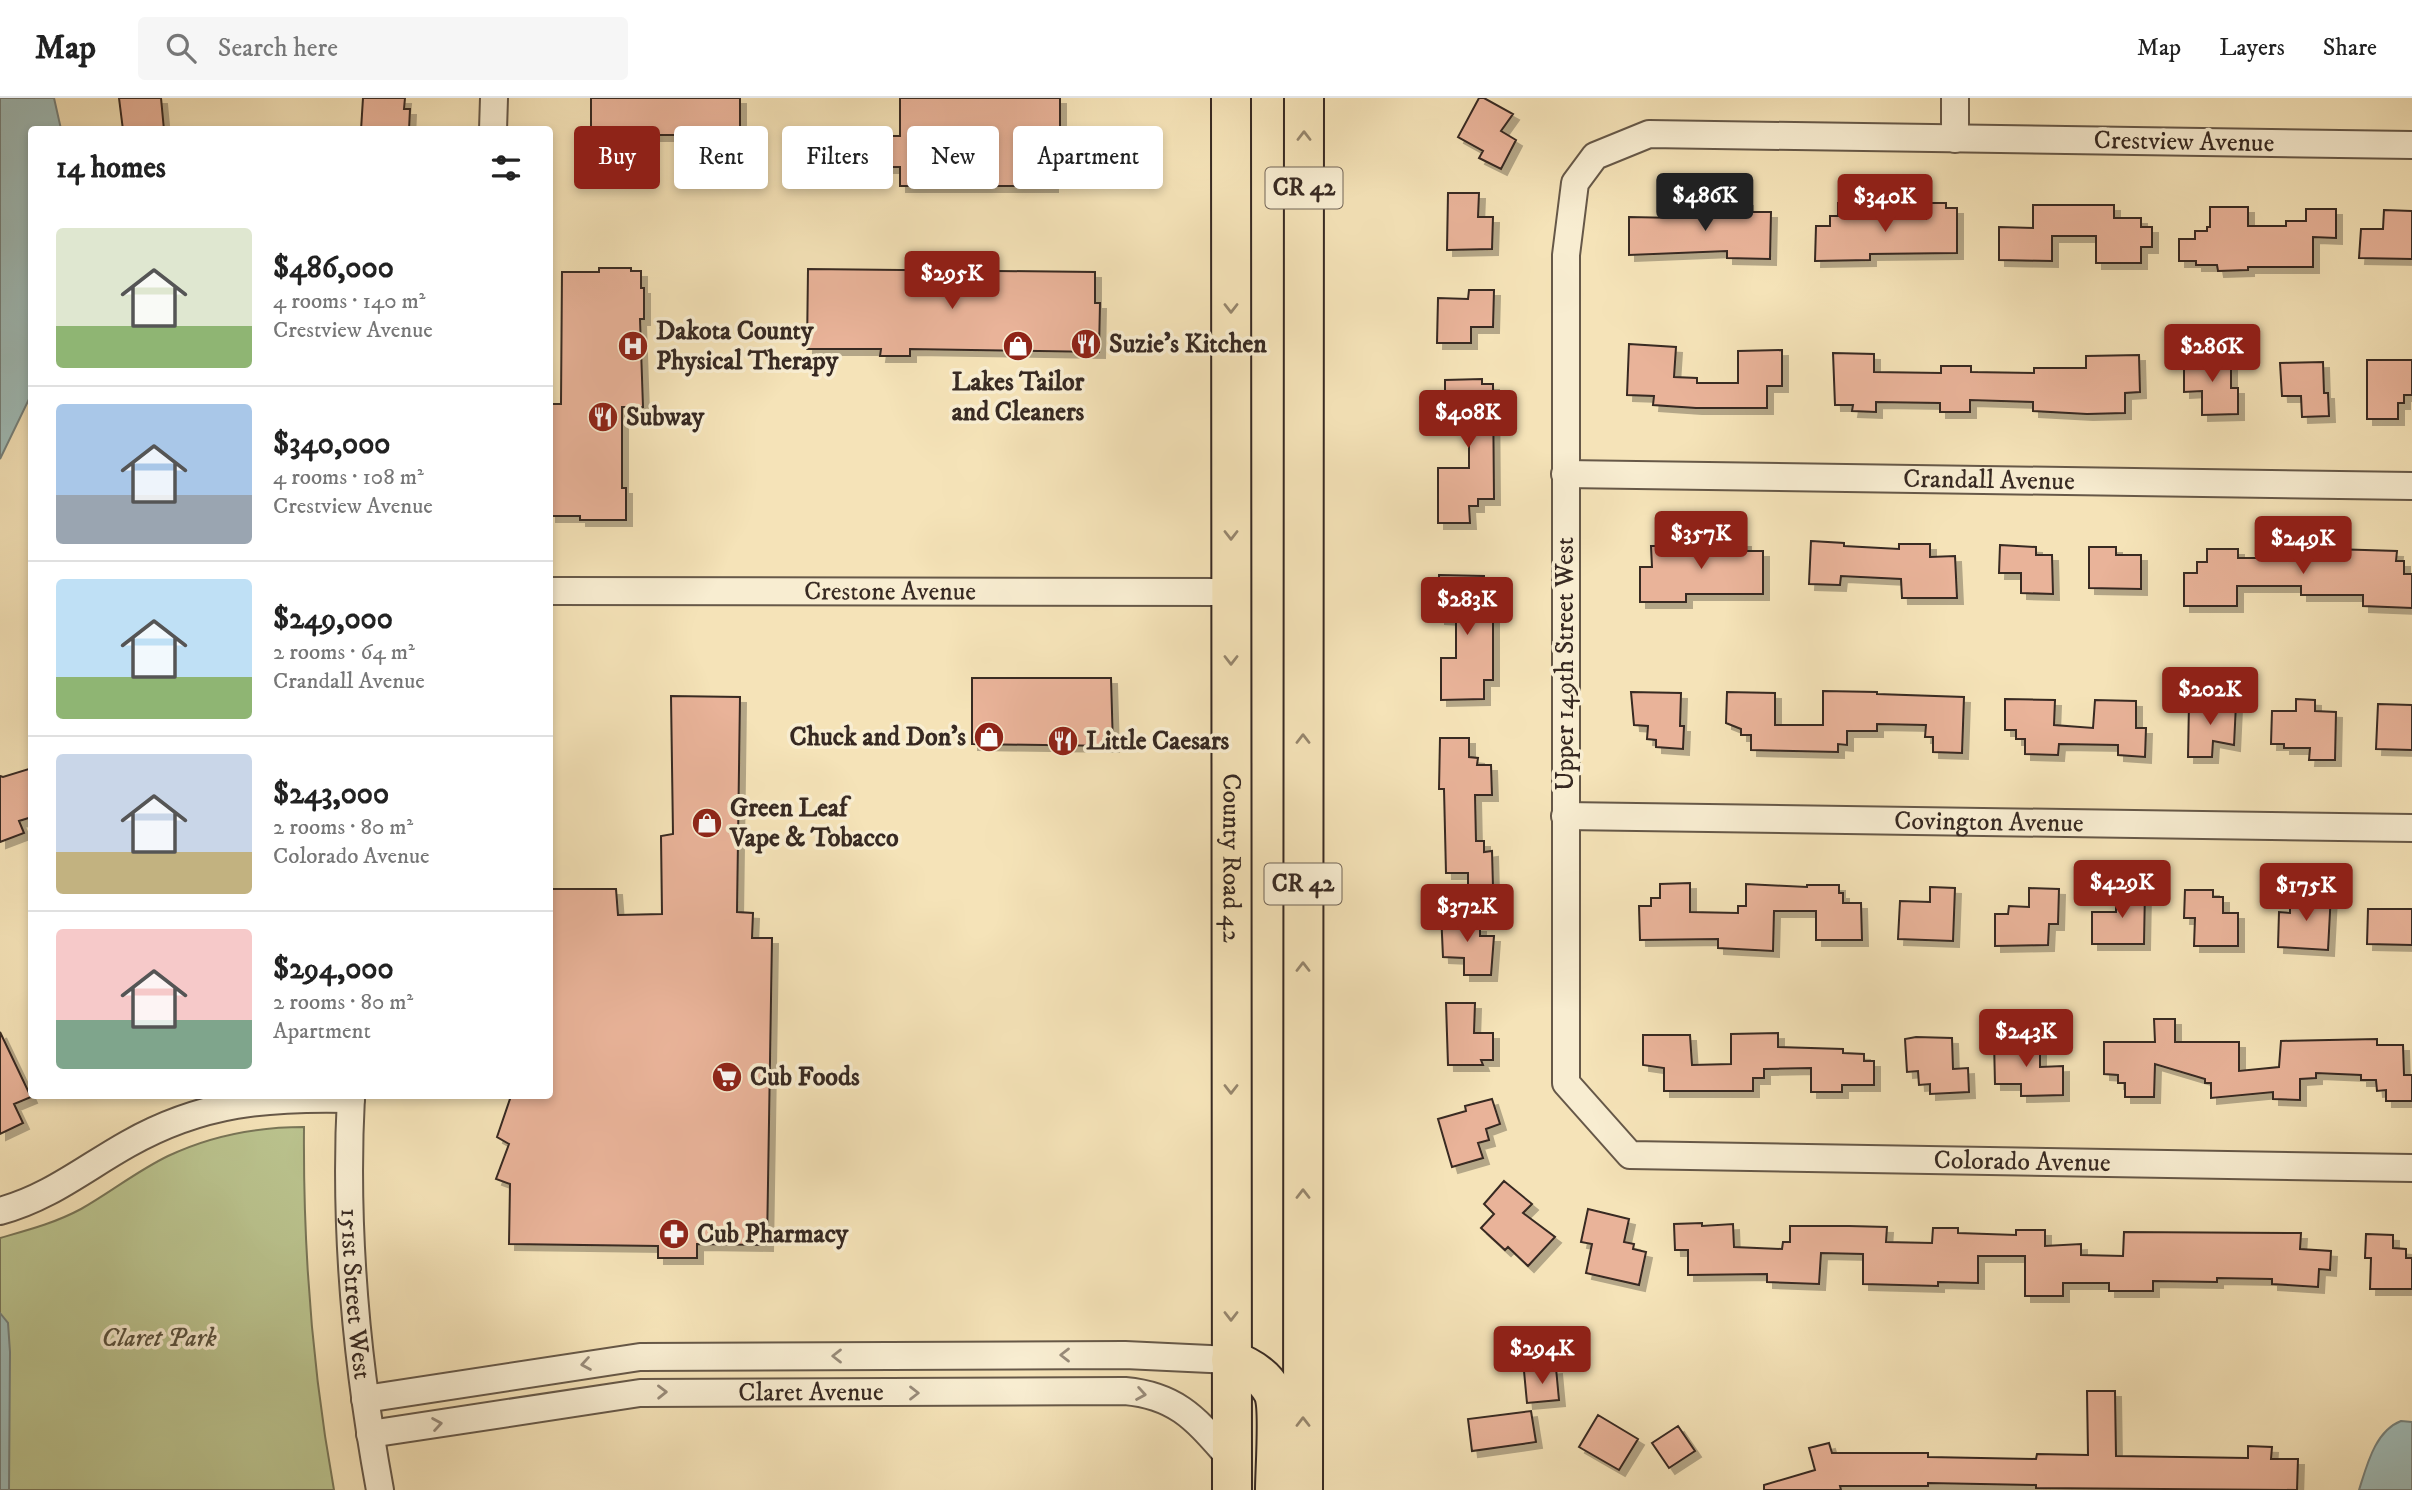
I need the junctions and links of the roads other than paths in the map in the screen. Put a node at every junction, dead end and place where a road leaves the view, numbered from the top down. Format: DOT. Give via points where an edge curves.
graph roads {
  1 [pos="494,98"];
  2 [pos="1231,98"];
  3 [pos="1304,98"];
  4 [pos="1955,98"];
  5 [pos="494,126"];
  6 [pos="1955,139"];
  7 [pos="2412,145"];
  8 [pos="1595,156"];
  9 [pos="1565,474"];
  10 [pos="2412,486"];
  11 [pos="553,591"];
  12 [pos="1231,592"];
  13 [pos="1565,816"];
  14 [pos="2412,828"];
  15 [pos="281,1099"];
  16 [pos="351,1099"];
  17 [pos="1630,1155"];
  18 [pos="2412,1168"];
  19 [pos="0,1211"];
  20 [pos="1231,1360"];
  21 [pos="365,1399"];
  22 [pos="370,1434"];
  23 [pos="1231,1474"];
  24 [pos="380,1490"];
  25 [pos="1275,1490"];
  26 [pos="1303,1490"];
  1 -- 5 [label="street"];
  2 -- 12 [label="highway, County Road 42 / CR 42, one-way"];
  26 -- 3 [label="highway, CR 42, one-way"];
  4 -- 6 [label="street"];
  6 -- 7 [label="street, Crestview Avenue"];
  6 -- 8 [label="street, Crestview Avenue" via="1649,134"];
  8 -- 9 [label="street, Upper 149th Street West" via="1575,183 1566,255"];
  9 -- 10 [label="street, Crandall Avenue"];
  9 -- 13 [label="street, Upper 149th Street West"];
  11 -- 12 [label="street, Crestone Avenue"];
  12 -- 20 [label="highway, County Road 42 / CR 42, one-way"];
  13 -- 14 [label="street, Covington Avenue"];
  13 -- 17 [label="street, Upper 149th Street West" via="1566,1083"];
  15 -- 19 [label="street" via="200,1113 150,1132 53,1191"];
  16 -- 21 [label="street, 151st Street West" via="351,1268"];
  17 -- 18 [label="street, Colorado Avenue"];
  20 -- 21 [label="street, Claret Avenue, one-way" via="1125,1355 640,1357"];
  20 -- 23 [label="highway, County Road 42 / CR 42"];
  20 -- 25 [label="highway" via="1248,1366 1274,1394"];
  21 -- 22 [label="street, 151st Street West"];
  22 -- 23 [label="street, Claret Avenue, one-way" via="640,1393 1125,1391 1145,1393 1181,1408"];
  22 -- 24 [label="street, 151st Street West"];
}
